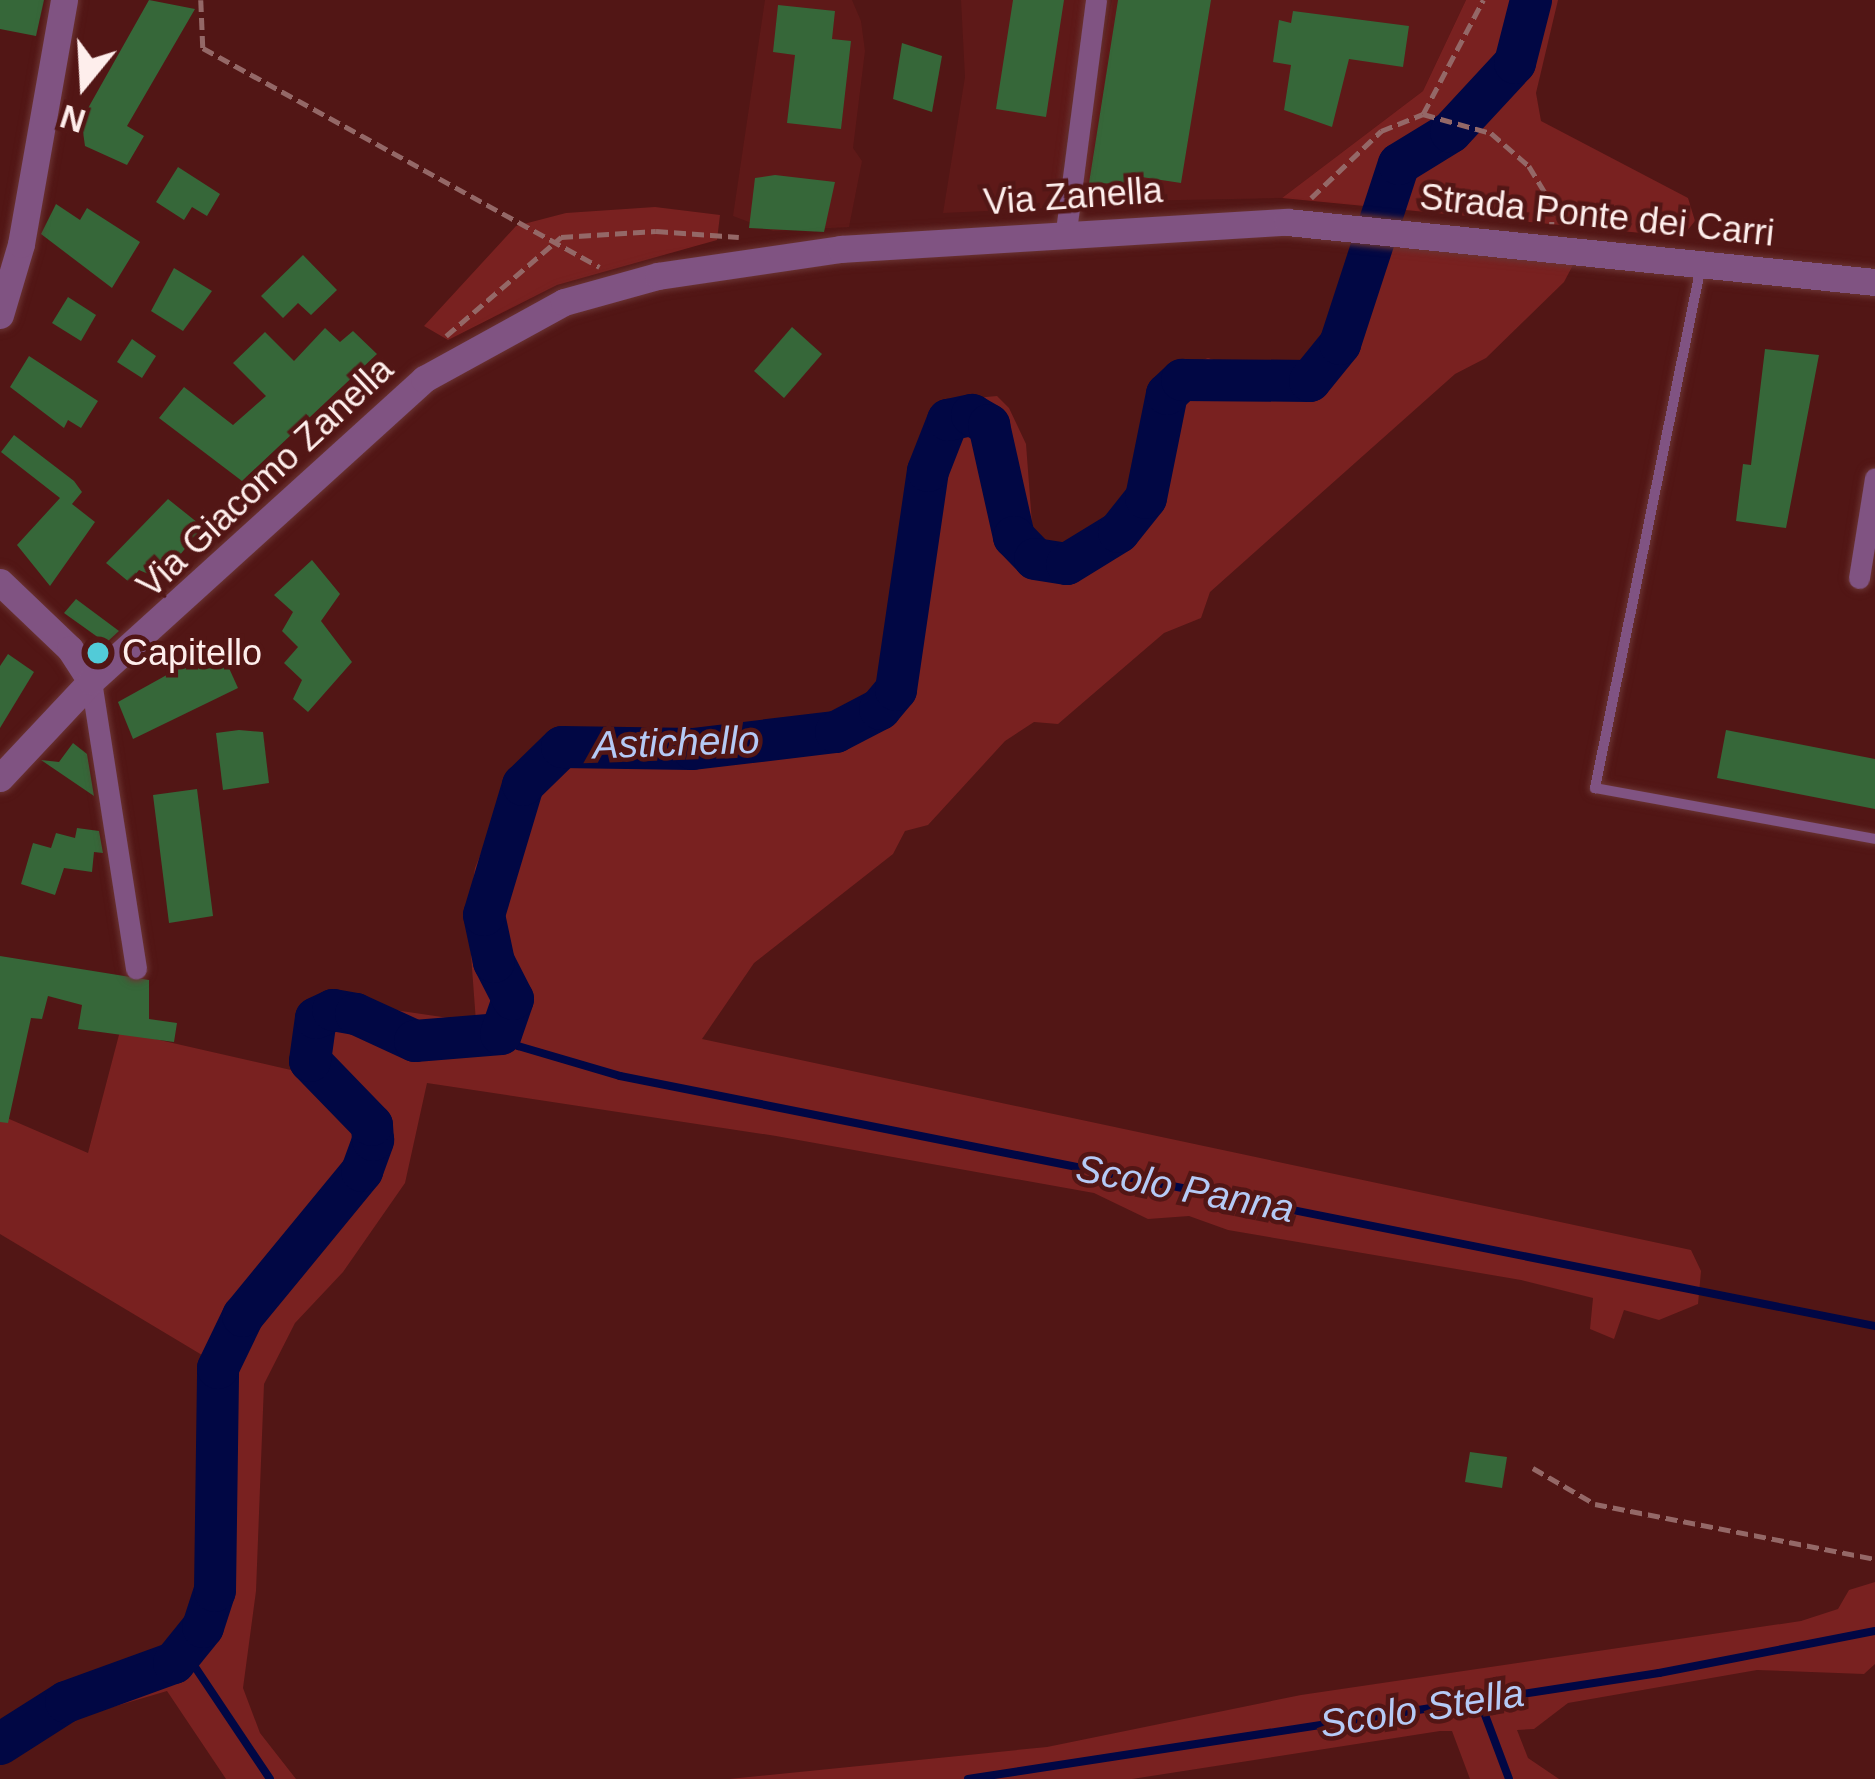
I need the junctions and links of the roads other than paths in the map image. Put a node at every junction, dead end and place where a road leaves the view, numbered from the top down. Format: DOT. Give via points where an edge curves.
graph roads {
  1 [pos="64,0"];
  2 [pos="1096,0"];
  3 [pos="1299,222"];
  4 [pos="1066,231"];
  5 [pos="841,249"];
  6 [pos="1702,263"];
  7 [pos="1875,283"];
  8 [pos="2,301"];
  9 [pos="1875,478"];
  10 [pos="1859,578"];
  11 [pos="0,582"];
  12 [pos="91,680"];
  13 [pos="0,778"];
  14 [pos="1875,839"];
  15 [pos="136,969"];
  1 -- 8 [label="street"];
  2 -- 4 [label="street"];
  3 -- 4 [label="street, Via Zanella"];
  3 -- 6 [label="street, Strada Ponte dei Carri"];
  4 -- 5 [label="street, Via Zanella"];
  5 -- 12 [label="street, Via Giacomo Zanella" via="564,302 424,379"];
  6 -- 7 [label="street, Strada Ponte dei Carri"];
  6 -- 14 [label="lane" via="1594,788"];
  9 -- 10 [label="street"];
  11 -- 12 [label="street"];
  12 -- 13 [label="street, Via Giacomo Zanella"];
  12 -- 15 [label="street"];
}
